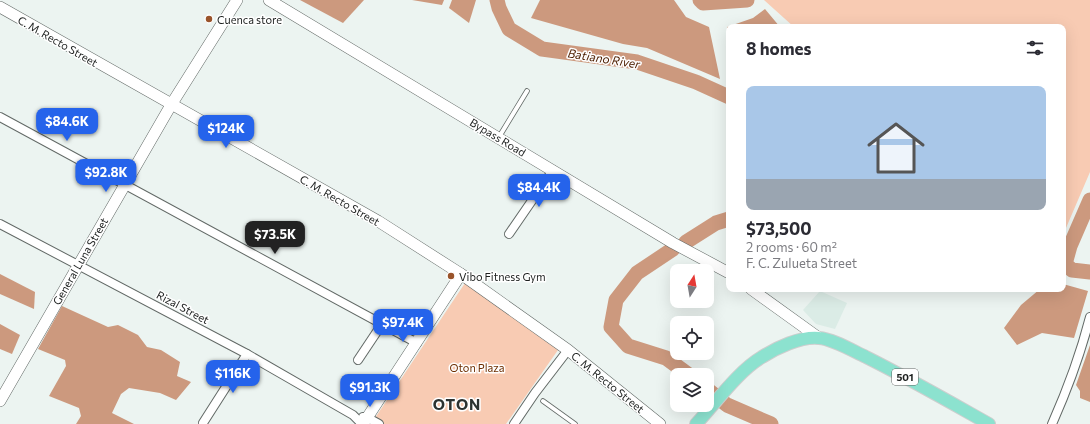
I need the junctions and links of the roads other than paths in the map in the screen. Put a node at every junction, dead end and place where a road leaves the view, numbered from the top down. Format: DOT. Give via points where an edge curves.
graph roads {
  1 [pos="237,0"];
  2 [pos="269,0"];
  3 [pos="0,7"];
  4 [pos="527,91"];
  5 [pos="171,105"];
  6 [pos="0,117"];
  7 [pos="499,137"];
  8 [pos="553,170"];
  9 [pos="124,185"];
  10 [pos="0,224"];
  11 [pos="509,234"];
  12 [pos="79,264"];
  13 [pos="726,271"];
  14 [pos="461,274"];
  15 [pos="755,292"];
  16 [pos="1090,317"];
  17 [pos="382,324"];
  18 [pos="818,338"];
  19 [pos="417,343"];
  20 [pos="568,350"];
  21 [pos="248,354"];
  22 [pos="358,360"];
  23 [pos="1,396"];
  24 [pos="543,401"];
  25 [pos="364,422"];
  26 [pos="203,423"];
  27 [pos="379,424"];
  28 [pos="514,424"];
  29 [pos="575,424"];
  30 [pos="660,424"];
  31 [pos="696,424"];
  32 [pos="989,424"];
  33 [pos="1052,424"];
  1 -- 5 [label="main road, General Luna Street"];
  2 -- 7 [label="main road, Bypass Road"];
  3 -- 5 [label="main road, C. M. Recto Street"];
  4 -- 7 [label="lane"];
  5 -- 9 [label="main road, General Luna Street"];
  5 -- 14 [label="main road, C. M. Recto Street" via="378,221"];
  6 -- 9 [label="street"];
  7 -- 8 [label="main road, Bypass Road"];
  8 -- 11 [label="street"];
  8 -- 13 [label="main road, Bypass Road" via="673,243"];
  9 -- 12 [label="main road, General Luna Street"];
  9 -- 17 [label="street"];
  10 -- 12 [label="street, Rizal Street"];
  12 -- 21 [label="street, Rizal Street"];
  12 -- 23 [label="main road, General Luna Street"];
  14 -- 19 [label="main road"];
  14 -- 20 [label="main road, C. M. Recto Street"];
  15 -- 18 [label="main road"];
  16 -- 33 [label="street" via="1067,391"];
  17 -- 19 [label="street"];
  17 -- 22 [label="street"];
  18 -- 31 [label="main road, 501" via="793,342 760,358 725,391"];
  18 -- 32 [label="main road, 501" via="842,346 896,372"];
  19 -- 25 [label="main road"];
  20 -- 28 [label="street"];
  20 -- 30 [label="main road, C. M. Recto Street"];
  21 -- 25 [label="street, Rizal Street"];
  21 -- 26 [label="street"];
  24 -- 29 [label="lane"];
  25 -- 27 [label="street, Rizal Street"];
}
